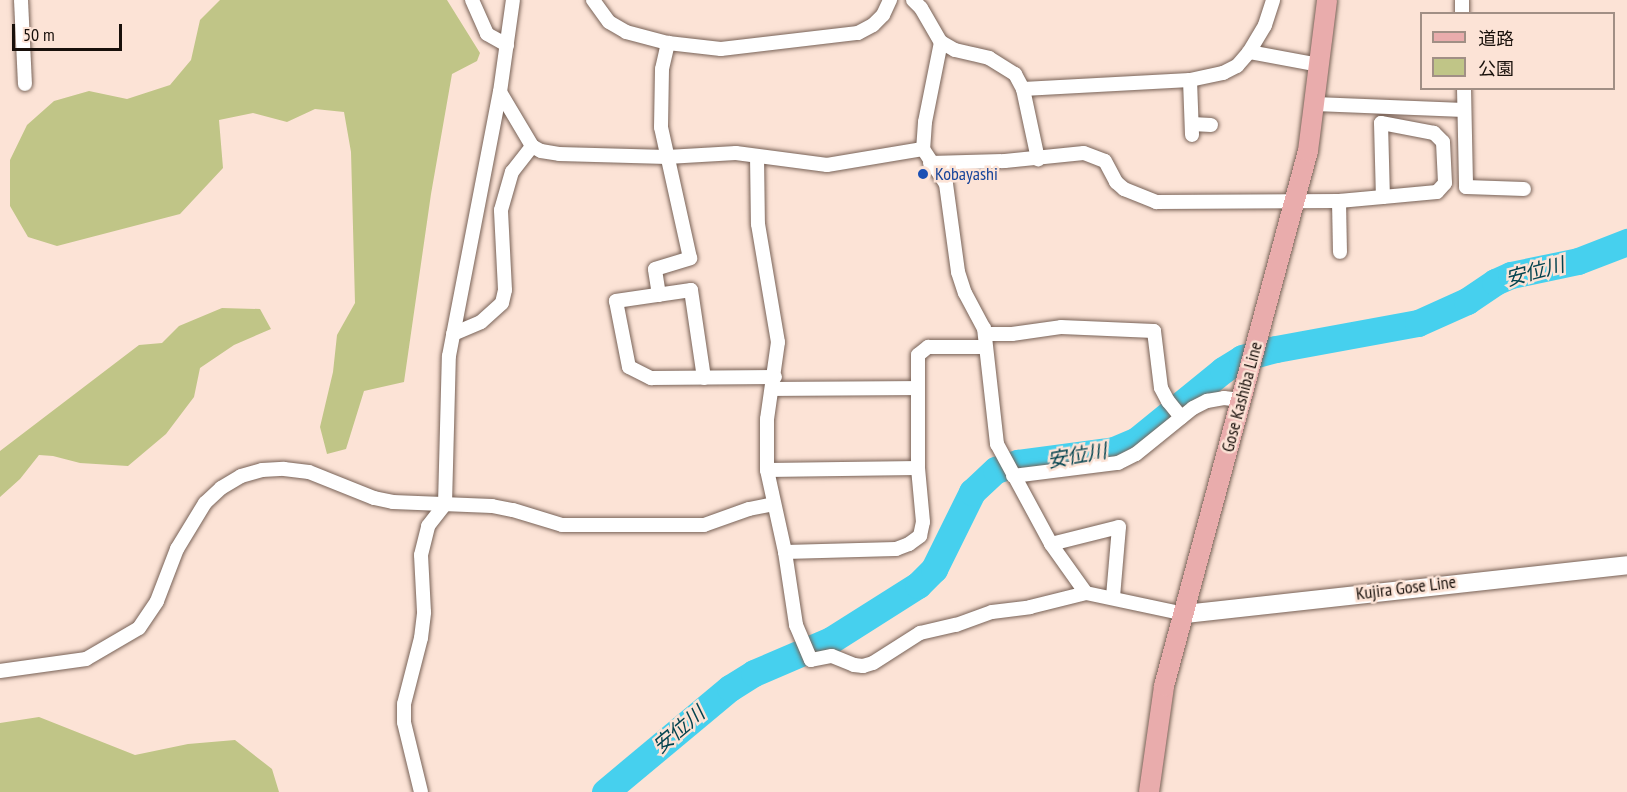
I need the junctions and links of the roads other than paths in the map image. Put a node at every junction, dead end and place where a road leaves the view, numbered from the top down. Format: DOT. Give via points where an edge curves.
graph roads {
  1 [pos="21,0"];
  2 [pos="472,0"];
  3 [pos="513,0"];
  4 [pos="593,0"];
  5 [pos="890,0"];
  6 [pos="913,0"];
  7 [pos="1273,0"];
  8 [pos="1327,0"];
  9 [pos="941,42"];
  10 [pos="668,44"];
  11 [pos="507,45"];
  12 [pos="1249,52"];
  13 [pos="1320,65"];
  14 [pos="1190,80"];
  15 [pos="25,84"];
  16 [pos="1023,89"];
  17 [pos="1464,90"];
  18 [pos="500,92"];
  19 [pos="1315,104"];
  20 [pos="1464,110"];
  21 [pos="1211,125"];
  22 [pos="532,146"];
  23 [pos="923,149"];
  24 [pos="758,156"];
  25 [pos="667,157"];
  26 [pos="1038,159"];
  27 [pos="930,163"];
  28 [pos="1524,189"];
  29 [pos="1383,197"];
  30 [pos="1339,201"];
  31 [pos="1296,202"];
  32 [pos="1340,252"];
  33 [pos="659,295"];
  34 [pos="453,334"];
  35 [pos="985,340"];
  36 [pos="704,378"];
  37 [pos="773,383"];
  38 [pos="918,388"];
  39 [pos="1241,400"];
  40 [pos="1179,416"];
  41 [pos="918,468"];
  42 [pos="767,470"];
  43 [pos="1013,476"];
  44 [pos="446,504"];
  45 [pos="774,504"];
  46 [pos="1051,543"];
  47 [pos="785,552"];
  48 [pos="1627,565"];
  49 [pos="1086,593"];
  50 [pos="1113,597"];
  51 [pos="1185,614"];
  52 [pos="0,671"];
  53 [pos="421,792"];
  54 [pos="1149,792"];
  1 -- 15 [label="street"];
  2 -- 11 [label="street" via="487,34"];
  3 -- 11 [label="street"];
  4 -- 10 [label="street" via="609,22 626,32"];
  5 -- 10 [label="street" via="883,15 858,33 721,49"];
  6 -- 9 [label="street"];
  7 -- 12 [label="street" via="1265,25"];
  8 -- 13 [label="main road, Gose Kashiba Line"];
  9 -- 16 [label="street" via="1004,65"];
  9 -- 23 [label="street"];
  10 -- 25 [label="street" via="660,98"];
  11 -- 18 [label="street"];
  12 -- 13 [label="street"];
  12 -- 14 [label="street" via="1237,66 1223,73"];
  13 -- 19 [label="main road, Gose Kashiba Line"];
  14 -- 16 [label="street"];
  14 -- 21 [label="street" via="1192,130"];
  16 -- 26 [label="street"];
  17 -- 20 [label="street"];
  18 -- 22 [label="street"];
  18 -- 34 [label="street"];
  19 -- 20 [label="street"];
  19 -- 31 [label="main road, Gose Kashiba Line"];
  20 -- 28 [label="street" via="1466,187"];
  22 -- 25 [label="street" via="558,154"];
  22 -- 34 [label="street" via="512,172 501,210 505,290 502,303 481,322"];
  23 -- 24 [label="street" via="827,165"];
  23 -- 27 [label="street"];
  24 -- 25 [label="street" via="717,153"];
  24 -- 37 [label="street" via="758,224 778,342"];
  25 -- 33 [label="street" via="690,258 655,269"];
  26 -- 27 [label="street"];
  26 -- 31 [label="street" via="1084,153 1096,156 1105,161 1124,189 1156,202"];
  27 -- 35 [label="street" via="946,184 958,272 984,328"];
  29 -- 29 [label="street" via="1437,192 1445,183 1443,142 1434,133 1381,123"];
  29 -- 30 [label="street"];
  30 -- 31 [label="street"];
  30 -- 32 [label="street"];
  31 -- 39 [label="main road, Gose Kashiba Line"];
  33 -- 36 [label="street" via="691,290"];
  33 -- 36 [label="street" via="616,301 629,368 651,378"];
  34 -- 44 [label="street" via="447,383"];
  35 -- 38 [label="street" via="928,347 918,355"];
  35 -- 40 [label="street" via="1061,327 1154,331 1158,372 1168,401"];
  35 -- 43 [label="street" via="993,425 1003,459"];
  36 -- 37 [label="street"];
  37 -- 38 [label="street"];
  37 -- 42 [label="street" via="767,419"];
  38 -- 41 [label="street"];
  39 -- 40 [label="street" via="1208,401"];
  39 -- 51 [label="main road, Gose Kashiba Line"];
  40 -- 43 [label="street" via="1136,454 1118,463"];
  41 -- 42 [label="street"];
  41 -- 47 [label="street" via="922,522 920,536 909,544 896,549"];
  42 -- 45 [label="street"];
  43 -- 46 [label="street"];
  44 -- 45 [label="street" via="513,510 562,525 687,526 704,525"];
  44 -- 52 [label="street" via="374,498 309,472 262,470 241,476 205,503 177,549 157,601 139,628 86,659"];
  44 -- 53 [label="street" via="428,526 422,541 424,612 404,704 405,735"];
  45 -- 47 [label="street"];
  46 -- 49 [label="street"];
  46 -- 50 [label="street" via="1119,527"];
  47 -- 49 [label="street" via="796,625 811,660 832,656 863,666 920,633 992,612"];
  48 -- 51 [label="main road, Kujira Gose Line"];
  49 -- 50 [label="street"];
  50 -- 51 [label="street"];
  51 -- 54 [label="main road, Gose Kashiba Line" via="1164,686"];
}
